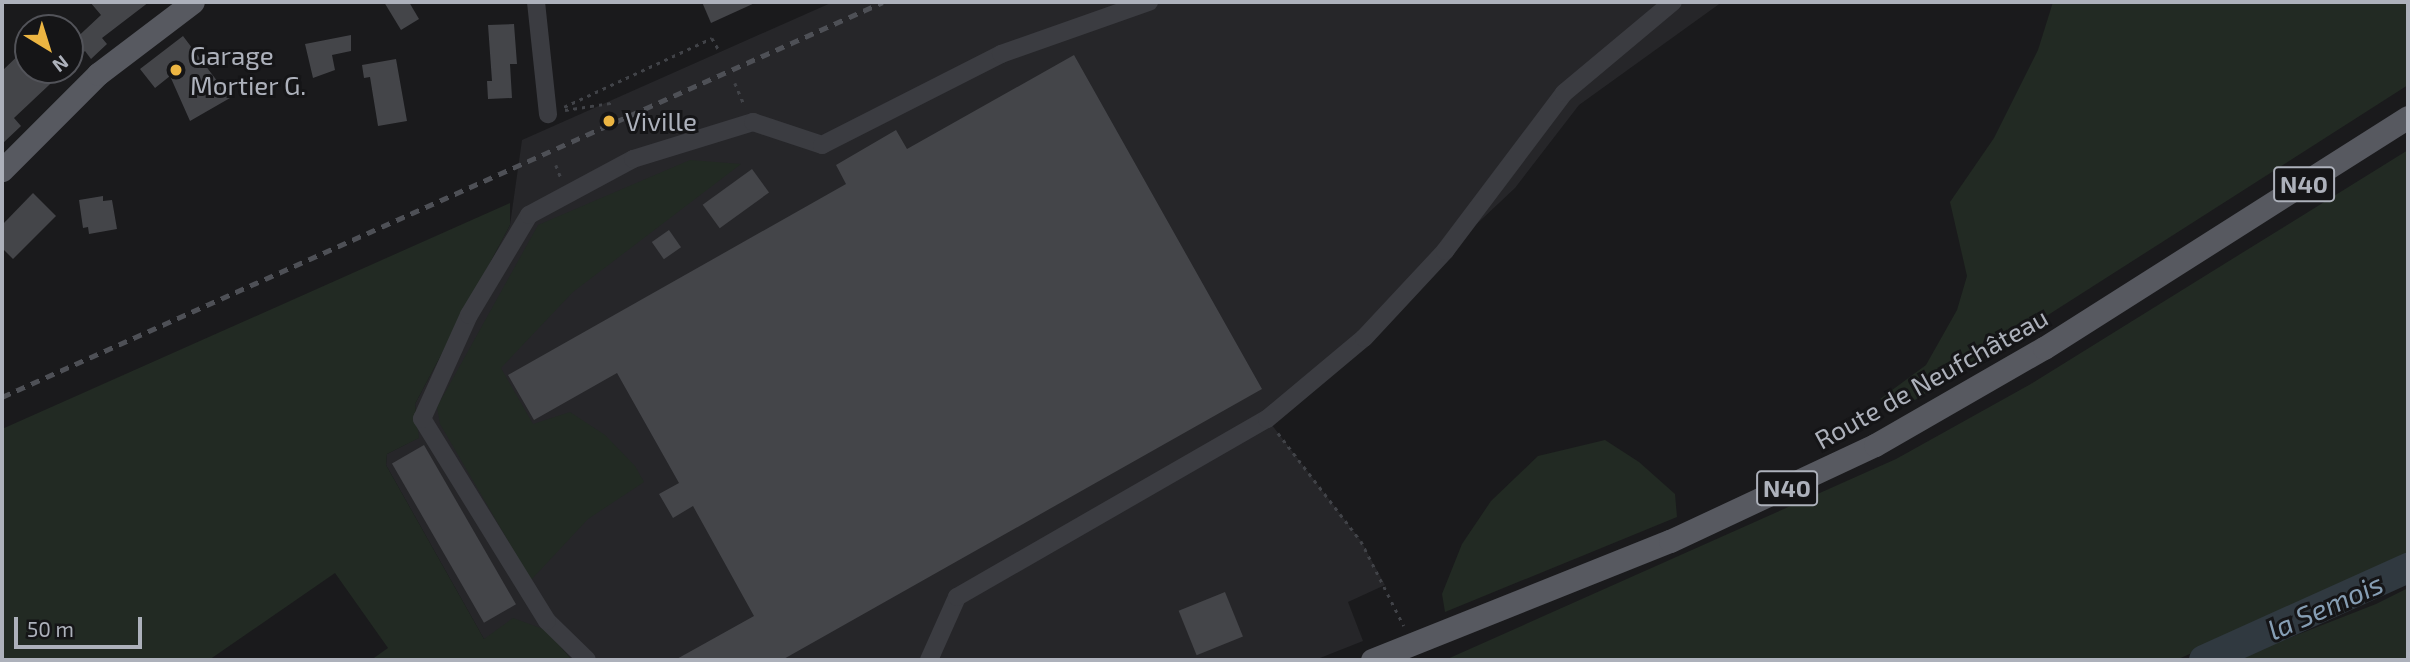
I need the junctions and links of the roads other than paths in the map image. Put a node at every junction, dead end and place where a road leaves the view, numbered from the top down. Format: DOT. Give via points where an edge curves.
graph roads {
  1 [pos="193,2"];
  2 [pos="537,2"];
  3 [pos="1149,2"];
  4 [pos="1673,2"];
  5 [pos="548,114"];
  6 [pos="2408,117"];
  7 [pos="2,170"];
  8 [pos="587,660"];
  9 [pos="929,660"];
  10 [pos="1372,660"];
  1 -- 7 [label="main road" via="98,75"];
  2 -- 5 [label="street"];
  3 -- 8 [label="street" via="1001,54 822,145 753,122 634,159 529,215 469,315 422,419 547,621"];
  4 -- 9 [label="street" via="1564,93 1445,251 1364,338 1267,419 957,597"];
  6 -- 10 [label="main road, Route de Neufchâteau / N40" via="2044,348 1875,445 1670,541"];
}
